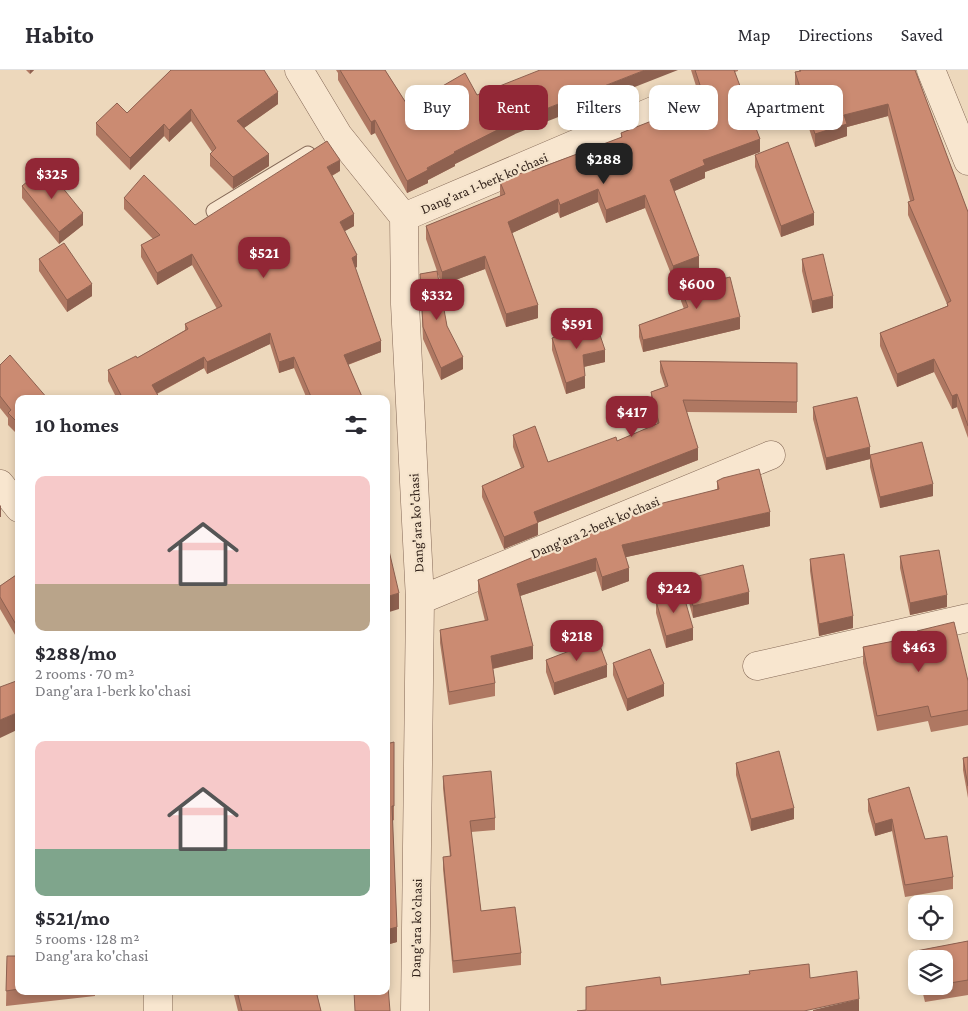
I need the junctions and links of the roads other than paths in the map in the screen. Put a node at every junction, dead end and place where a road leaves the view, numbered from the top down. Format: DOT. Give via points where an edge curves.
graph roads {
  1 [pos="299,70"];
  2 [pos="930,70"];
  3 [pos="649,113"];
  4 [pos="338,135"];
  5 [pos="968,161"];
  6 [pos="214,211"];
  7 [pos="404,217"];
  8 [pos="771,454"];
  9 [pos="0,484"];
  10 [pos="15,503"];
  11 [pos="420,600"];
  12 [pos="968,618"];
  13 [pos="757,666"];
  14 [pos="158,995"];
  15 [pos="158,1011"];
  16 [pos="415,1011"];
  1 -- 4 [label="street"];
  2 -- 5 [label="street"];
  3 -- 7 [label="street, Dang'ara 1-berk ko'chasi"];
  4 -- 6 [label="lane"];
  4 -- 7 [label="street"];
  7 -- 11 [label="street, Dang'ara ko'chasi" via="405,304"];
  8 -- 11 [label="street, Dang'ara 2-berk ko'chasi"];
  9 -- 10 [label="street"];
  11 -- 16 [label="street, Dang'ara ko'chasi"];
  12 -- 13 [label="street"];
  14 -- 15 [label="street"];
}
